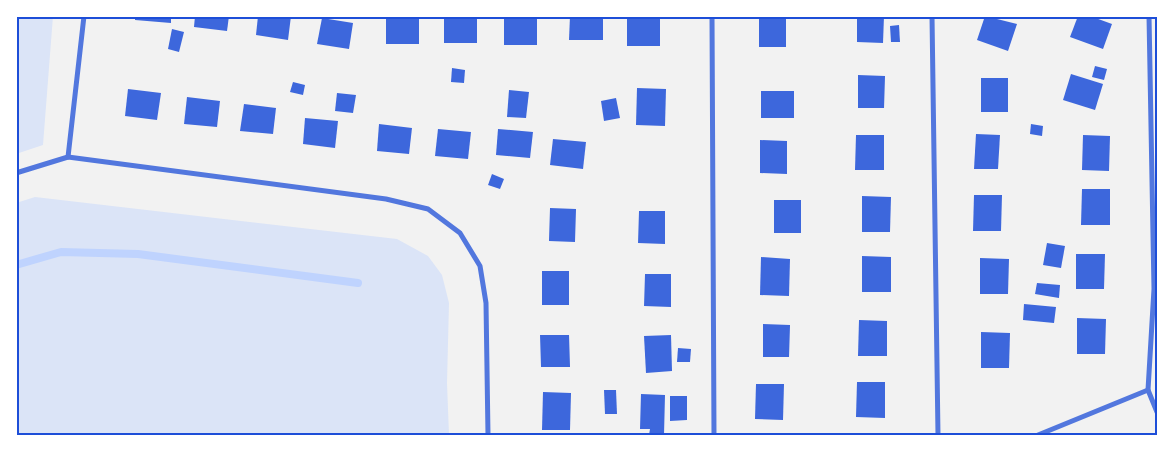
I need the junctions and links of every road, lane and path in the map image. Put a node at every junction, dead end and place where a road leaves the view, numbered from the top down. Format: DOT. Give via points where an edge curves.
graph roads {
  1 [pos="84,16"];
  2 [pos="712,16"];
  3 [pos="932,16"];
  4 [pos="1149,16"];
  5 [pos="68,157"];
  6 [pos="16,173"];
  7 [pos="1148,390"];
  8 [pos="1157,412"];
  9 [pos="488,435"];
  10 [pos="714,435"];
  11 [pos="938,435"];
  12 [pos="1038,435"];
  1 -- 5 [label="street"];
  2 -- 10 [label="street"];
  3 -- 11 [label="street"];
  4 -- 7 [label="street" via="1154,289"];
  5 -- 6 [label="street"];
  5 -- 9 [label="street" via="386,199 428,209 460,233 480,266 486,303"];
  7 -- 8 [label="street"];
  7 -- 12 [label="street"];
}
